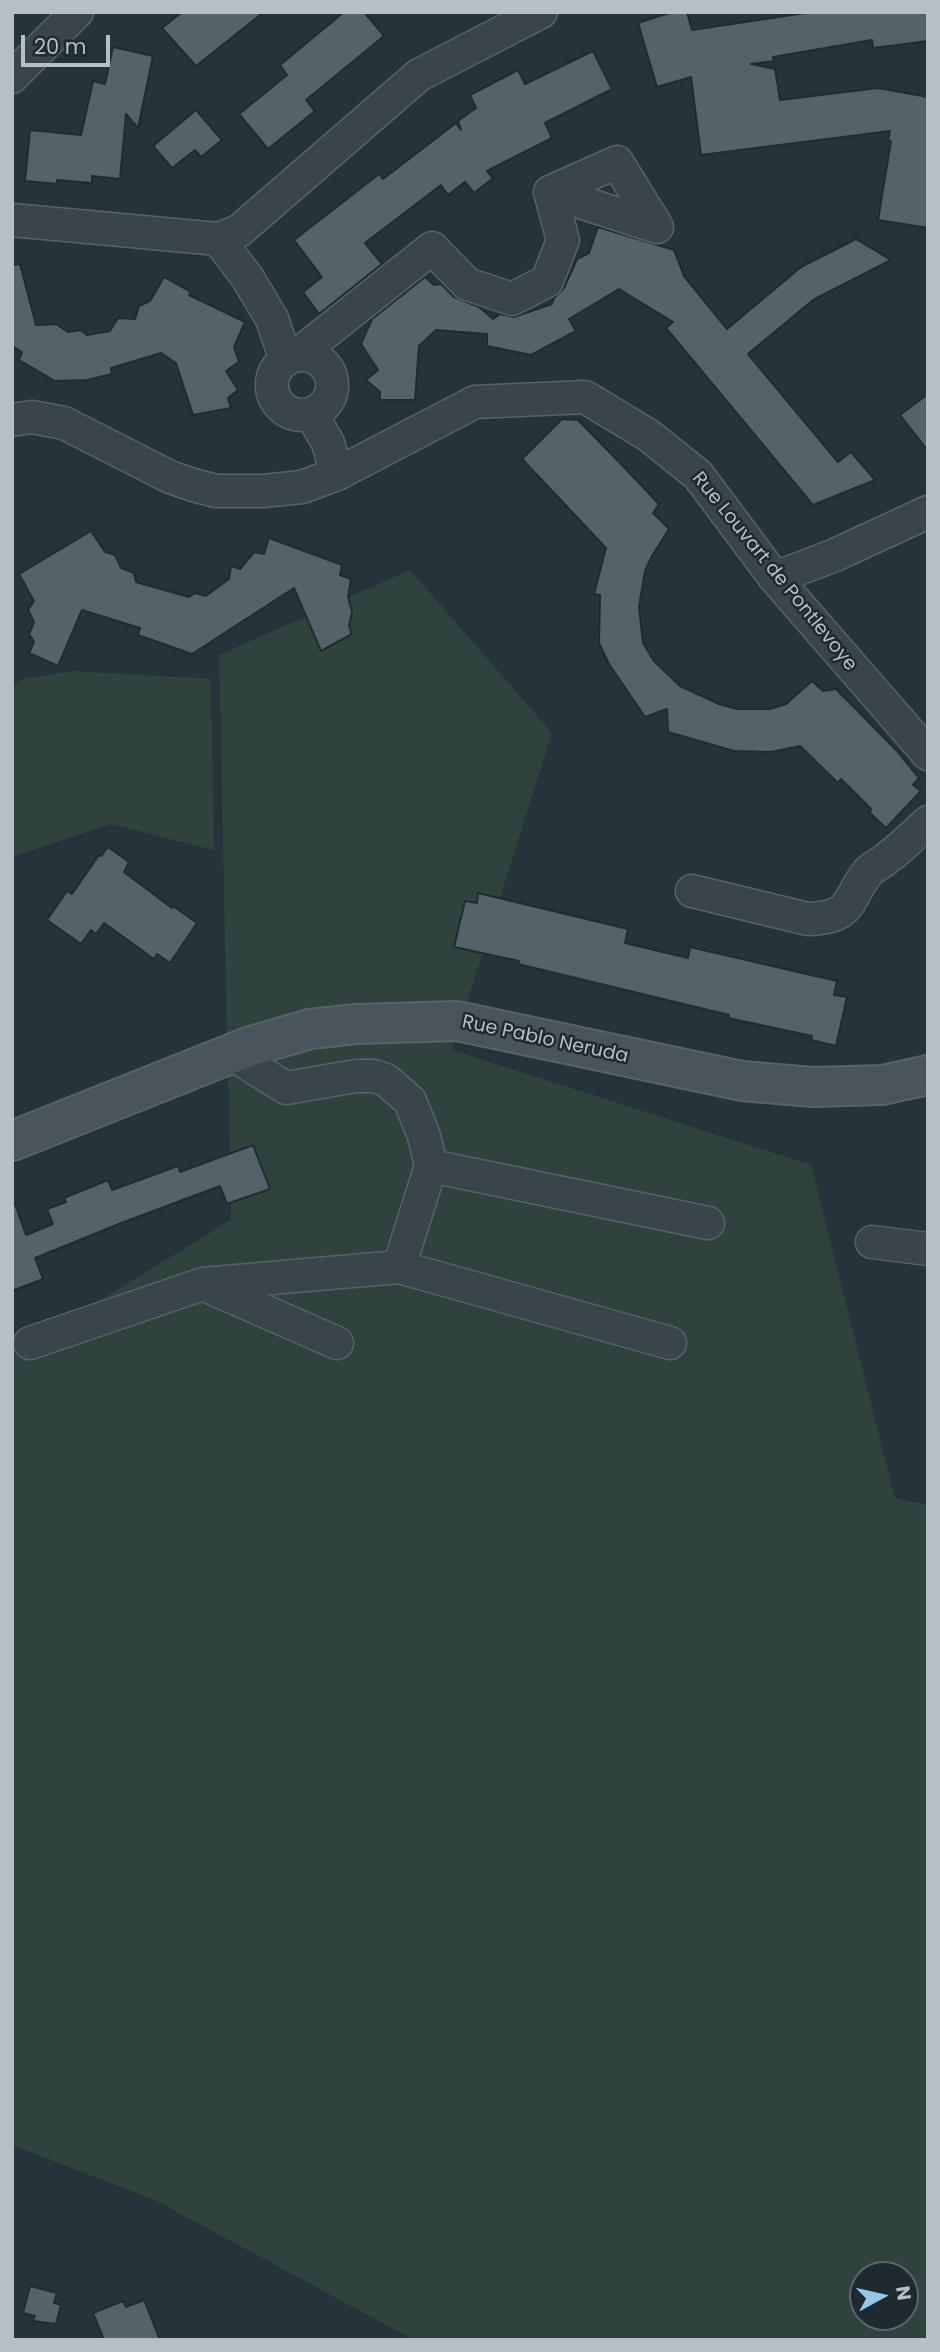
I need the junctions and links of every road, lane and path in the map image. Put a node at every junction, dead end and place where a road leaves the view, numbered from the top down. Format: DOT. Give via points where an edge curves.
graph roads {
  1 [pos="76,12"];
  2 [pos="541,12"];
  3 [pos="12,77"];
  4 [pos="550,192"];
  5 [pos="12,219"];
  6 [pos="218,239"];
  7 [pos="291,358"];
  8 [pos="311,414"];
  9 [pos="12,420"];
  10 [pos="337,474"];
  11 [pos="928,512"];
  12 [pos="775,578"];
  13 [pos="928,754"];
  14 [pos="928,822"];
  15 [pos="692,891"];
  16 [pos="232,1054"];
  17 [pos="928,1075"];
  18 [pos="12,1141"];
  19 [pos="431,1166"];
  20 [pos="708,1223"];
  21 [pos="872,1241"];
  22 [pos="928,1249"];
  23 [pos="399,1267"];
  24 [pos="203,1284"];
  25 [pos="30,1343"];
  26 [pos="337,1343"];
  27 [pos="670,1343"];
  1 -- 3 [label="street"];
  2 -- 6 [label="street" via="419,75 239,231"];
  4 -- 7 [label="street" via="562,240 547,281 512,299 467,284 432,248"];
  5 -- 6 [label="street"];
  6 -- 7 [label="street" via="247,277"];
  7 -- 8 [label="street" via="279,366 272,384 277,402 293,414"];
  7 -- 8 [label="street" via="316,358 330,373 327,403"];
  8 -- 10 [label="street" via="328,443"];
  9 -- 10 [label="street, Rue Louvart de Pontlevoye" via="32,417 64,423 170,477 216,491 302,487"];
  10 -- 12 [label="street, Rue Louvart de Pontlevoye" via="475,402 585,397 648,435 698,475"];
  11 -- 12 [label="street"];
  12 -- 13 [label="street, Rue Louvart de Pontlevoye"];
  14 -- 15 [label="street" via="870,869 843,911 826,918 808,919"];
  16 -- 17 [label="main road, Rue Pablo Neruda" via="310,1029 457,1021 742,1081 813,1087 883,1085"];
  16 -- 18 [label="main road, Rue Pablo Neruda"];
  16 -- 19 [label="street" via="286,1088 356,1076 386,1080 410,1101"];
  19 -- 20 [label="street"];
  19 -- 23 [label="street"];
  21 -- 22 [label="street"];
  23 -- 24 [label="street"];
  23 -- 27 [label="street"];
  24 -- 25 [label="street"];
  24 -- 26 [label="street"];
}
